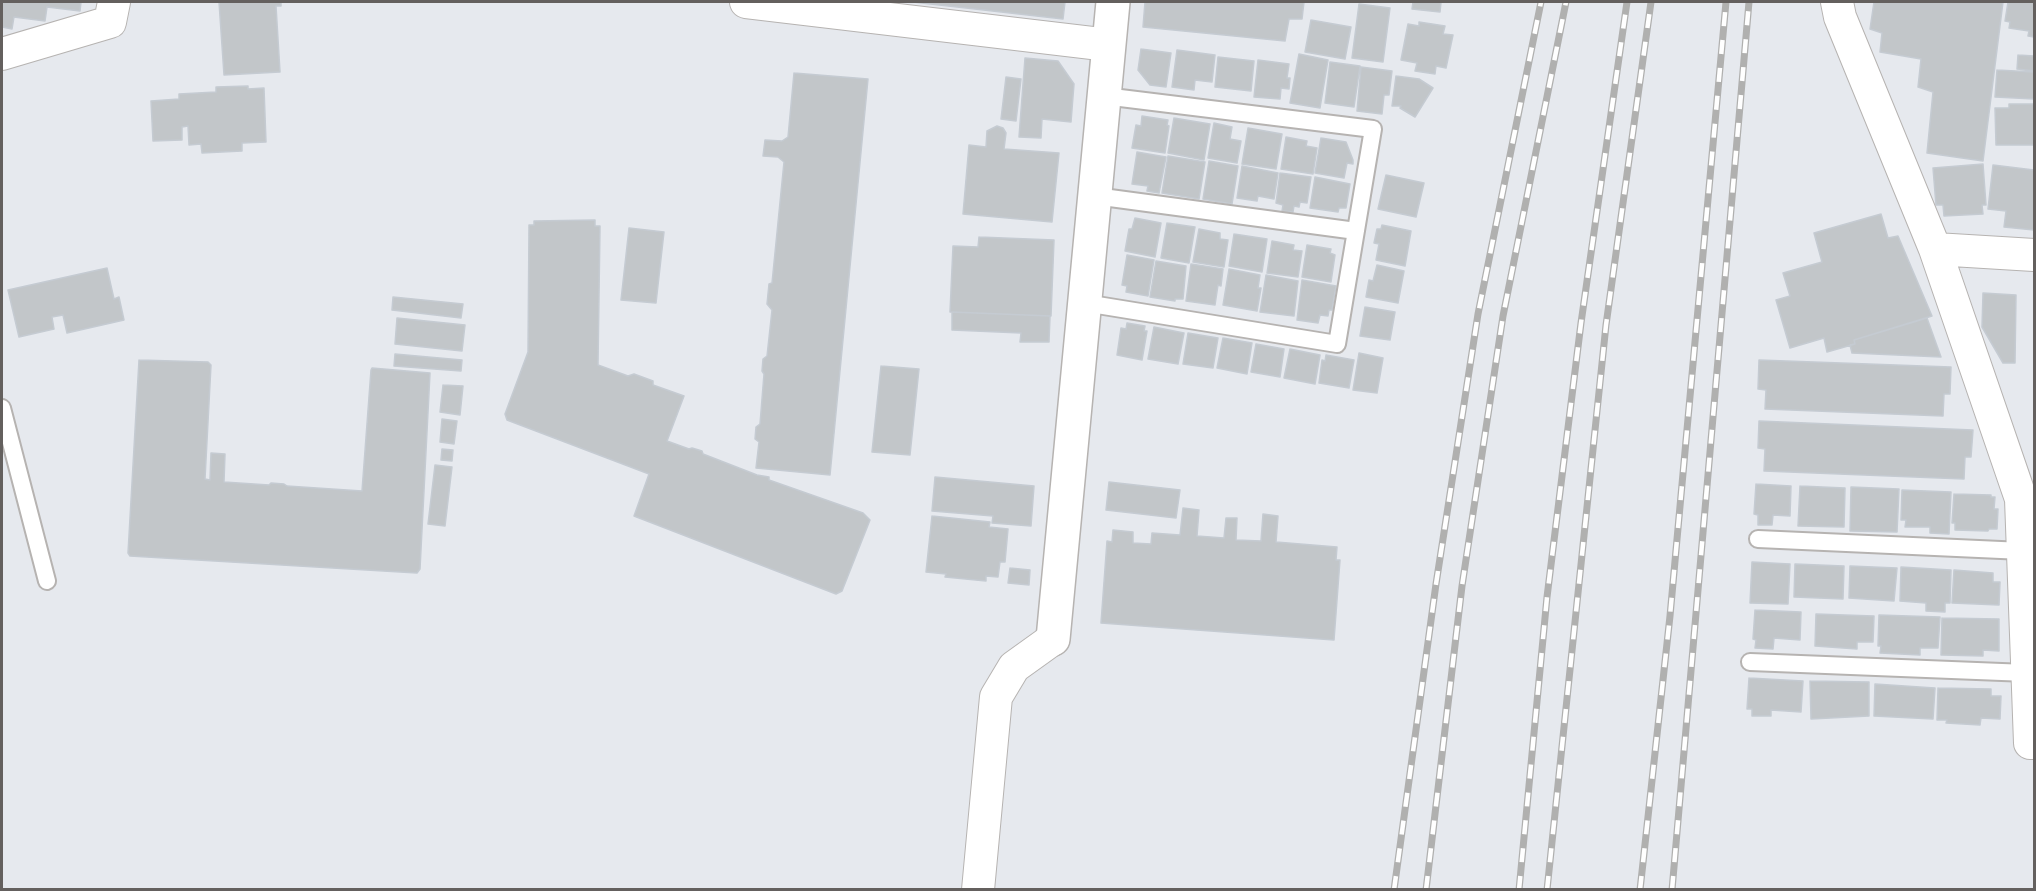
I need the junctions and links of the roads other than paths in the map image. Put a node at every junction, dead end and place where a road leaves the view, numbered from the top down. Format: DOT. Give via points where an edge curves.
graph roads {
  1 [pos="114,2"];
  2 [pos="746,2"];
  3 [pos="1113,2"];
  4 [pos="1837,2"];
  5 [pos="1109,45"];
  6 [pos="2,54"];
  7 [pos="1104,96"];
  8 [pos="1095,196"];
  9 [pos="1356,231"];
  10 [pos="1935,249"];
  11 [pos="2034,255"];
  12 [pos="1085,303"];
  13 [pos="2,408"];
  14 [pos="1758,539"];
  15 [pos="2023,551"];
  16 [pos="47,581"];
  17 [pos="1053,639"];
  18 [pos="1750,662"];
  19 [pos="2027,673"];
  20 [pos="2034,743"];
  21 [pos="978,890"];
  1 -- 6 [label="street" via="110,22"];
  2 -- 5 [label="street"];
  3 -- 5 [label="street"];
  4 -- 10 [label="street"];
  5 -- 7 [label="street"];
  7 -- 8 [label="street"];
  7 -- 9 [label="lane" via="1373,129"];
  8 -- 9 [label="lane"];
  8 -- 12 [label="street"];
  9 -- 12 [label="lane" via="1336,344"];
  10 -- 11 [label="street"];
  10 -- 15 [label="street" via="2021,499"];
  12 -- 17 [label="street"];
  13 -- 16 [label="lane"];
  14 -- 15 [label="lane"];
  15 -- 19 [label="street"];
  17 -- 21 [label="street" via="1014,667 996,697"];
  18 -- 19 [label="lane"];
  19 -- 20 [label="street" via="2030,743"];
}
